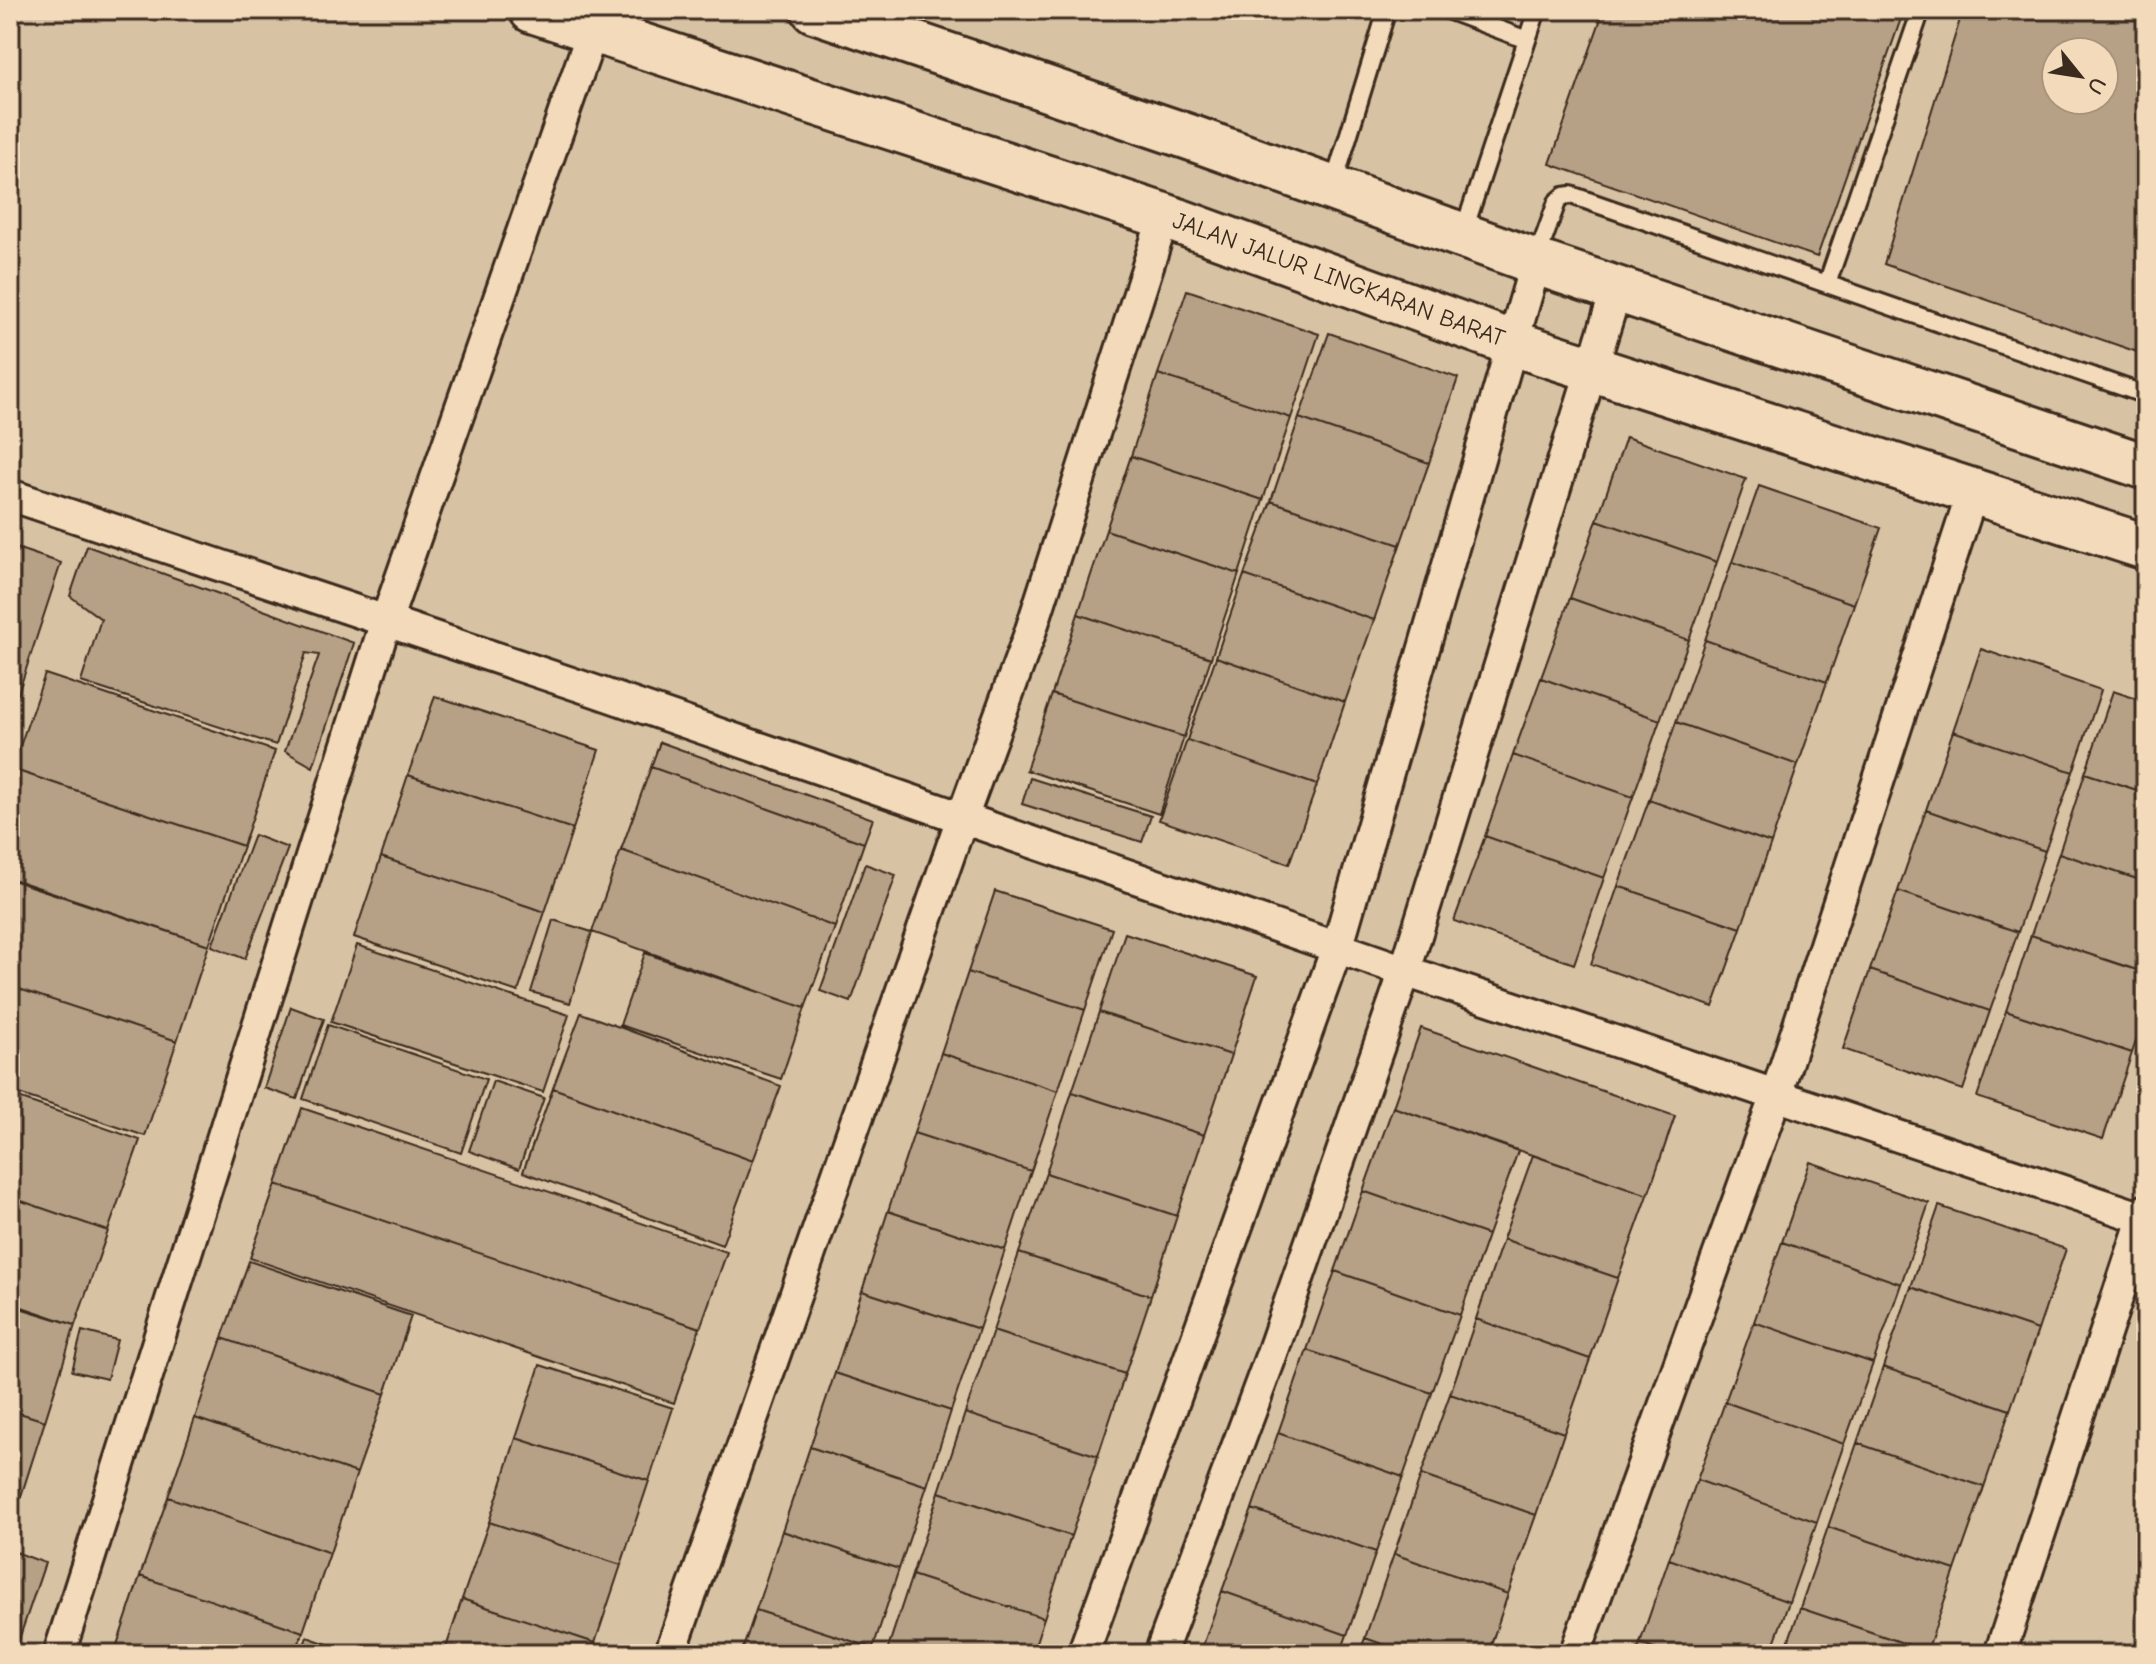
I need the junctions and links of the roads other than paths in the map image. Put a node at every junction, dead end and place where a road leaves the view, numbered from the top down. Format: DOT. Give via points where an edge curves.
graph roads {
  1 [pos="532,10"];
  2 [pos="814,10"];
  3 [pos="1387,10"];
  4 [pos="1447,10"];
  5 [pos="1537,10"];
  6 [pos="1921,10"];
  7 [pos="593,30"];
  8 [pos="1527,40"];
  9 [pos="1333,188"];
  10 [pos="1164,216"];
  11 [pos="1463,235"];
  12 [pos="1536,262"];
  13 [pos="1827,284"];
  14 [pos="1617,288"];
  15 [pos="1512,343"];
  16 [pos="1592,369"];
  17 [pos="2146,395"];
  18 [pos="2146,467"];
  19 [pos="1973,491"];
  20 [pos="10,495"];
  21 [pos="2146,547"];
  22 [pos="386,621"];
  23 [pos="962,818"];
  24 [pos="1337,948"];
  25 [pos="1405,971"];
  26 [pos="1776,1095"];
  27 [pos="2145,1216"];
  28 [pos="59,1654"];
  29 [pos="670,1654"];
  30 [pos="1083,1654"];
  31 [pos="1160,1654"];
  32 [pos="1575,1654"];
  33 [pos="2000,1654"];
  1 -- 7 [label="main road, JALAN JALUR LINGKARAN BARAT"];
  2 -- 9 [label="main road"];
  3 -- 9 [label="lane"];
  4 -- 8 [label="lane"];
  5 -- 8 [label="lane"];
  6 -- 13 [label="lane"];
  7 -- 10 [label="main road, JALAN JALUR LINGKARAN BARAT"];
  7 -- 22 [label="street"];
  8 -- 11 [label="lane"];
  9 -- 11 [label="main road"];
  10 -- 15 [label="main road, JALAN JALUR LINGKARAN BARAT"];
  10 -- 23 [label="street" via="1029,636"];
  11 -- 12 [label="main road"];
  12 -- 13 [label="lane" via="1557,202 1571,195"];
  12 -- 14 [label="main road"];
  12 -- 15 [label="street"];
  13 -- 17 [label="lane"];
  14 -- 16 [label="street"];
  14 -- 18 [label="main road"];
  15 -- 16 [label="main road, JALAN JALUR LINGKARAN BARAT"];
  15 -- 24 [label="street"];
  16 -- 19 [label="main road, JALAN JALUR LINGKARAN BARAT"];
  16 -- 25 [label="street"];
  19 -- 21 [label="main road, JALAN JALUR LINGKARAN BARAT"];
  19 -- 26 [label="street"];
  20 -- 22 [label="street"];
  22 -- 23 [label="street"];
  22 -- 28 [label="street"];
  23 -- 24 [label="street"];
  23 -- 29 [label="street"];
  24 -- 25 [label="street"];
  24 -- 30 [label="street"];
  25 -- 26 [label="street"];
  25 -- 31 [label="street"];
  26 -- 27 [label="street"];
  26 -- 32 [label="street"];
  27 -- 33 [label="street"];
}
